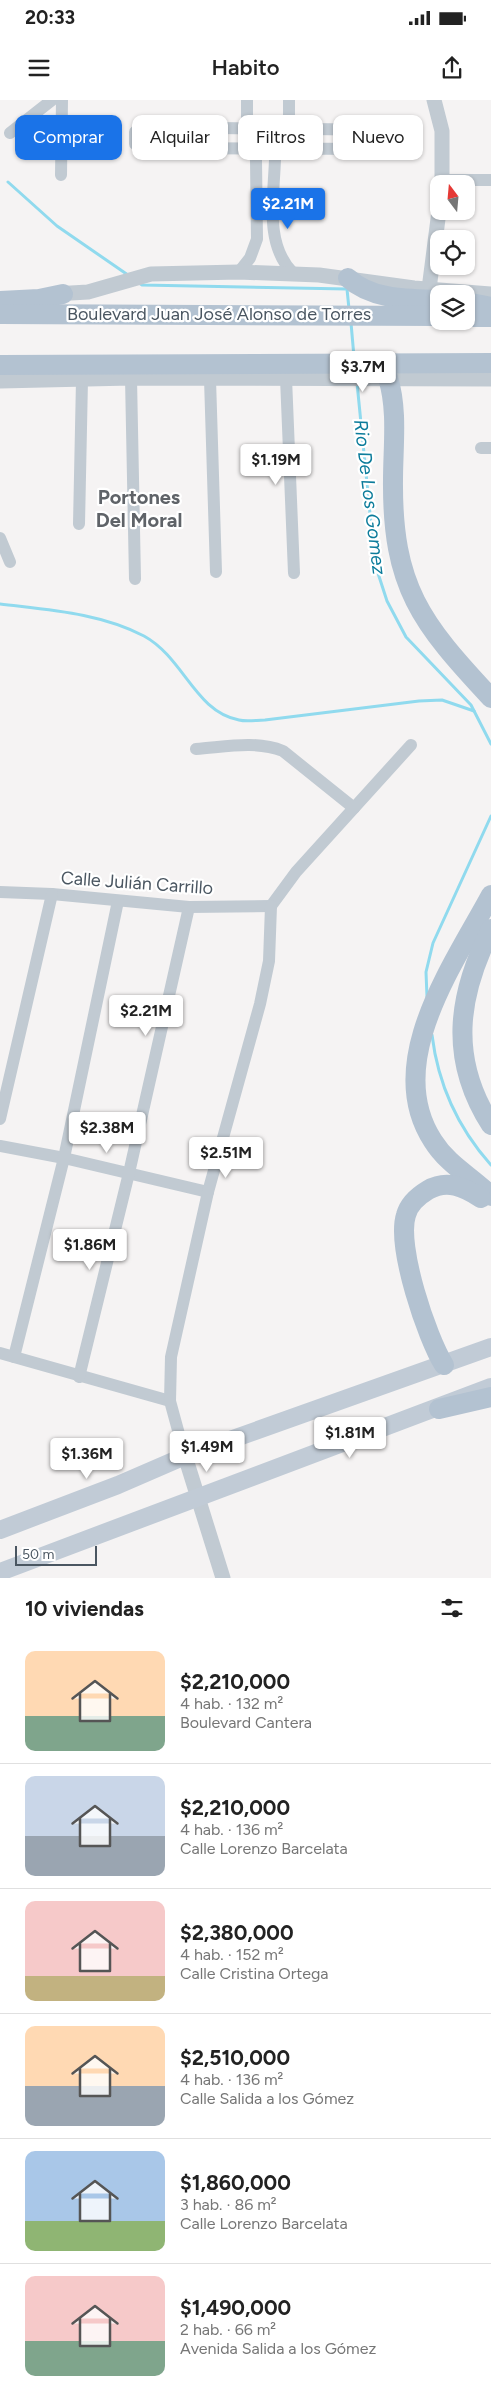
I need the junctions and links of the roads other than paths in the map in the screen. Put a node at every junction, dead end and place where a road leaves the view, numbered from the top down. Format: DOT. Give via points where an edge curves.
graph roads {
  1 [pos="52,100"];
  2 [pos="62,100"];
  3 [pos="247,100"];
  4 [pos="289,100"];
  5 [pos="434,100"];
  6 [pos="247,115"];
  7 [pos="289,115"];
  8 [pos="238,128"];
  9 [pos="323,129"];
  10 [pos="10,133"];
  11 [pos="238,148"];
  12 [pos="323,149"];
  13 [pos="256,160"];
  14 [pos="275,160"];
  15 [pos="61,175"];
  16 [pos="442,175"];
  17 [pos="491,180"];
  18 [pos="475,181"];
  19 [pos="438,220"];
  20 [pos="239,272"];
  21 [pos="293,273"];
  22 [pos="348,278"];
  23 [pos="435,285"];
  24 [pos="0,294"];
  25 [pos="63,294"];
  26 [pos="430,294"];
  27 [pos="475,294"];
  28 [pos="491,294"];
  29 [pos="0,301"];
  30 [pos="475,304"];
  31 [pos="491,307"];
  32 [pos="0,314"];
  33 [pos="430,316"];
  34 [pos="475,317"];
  35 [pos="491,317"];
  36 [pos="491,362"];
  37 [pos="0,365"];
  38 [pos="338,371"];
  39 [pos="387,373"];
  40 [pos="131,378"];
  41 [pos="286,378"];
  42 [pos="210,379"];
  43 [pos="491,379"];
  44 [pos="82,380"];
  45 [pos="0,381"];
  46 [pos="79,524"];
  47 [pos="0,538"];
  48 [pos="10,562"];
  49 [pos="216,572"];
  50 [pos="294,573"];
  51 [pos="135,579"];
  52 [pos="491,698"];
  53 [pos="412,746"];
  54 [pos="196,749"];
  55 [pos="354,808"];
  56 [pos="0,892"];
  57 [pos="52,894"];
  58 [pos="491,894"];
  59 [pos="118,901"];
  60 [pos="271,906"];
  61 [pos="189,907"];
  62 [pos="483,927"];
  63 [pos="0,1119"];
  64 [pos="491,1125"];
  65 [pos="0,1146"];
  66 [pos="64,1158"];
  67 [pos="129,1173"];
  68 [pos="208,1192"];
  69 [pos="491,1196"];
  70 [pos="491,1206"];
  71 [pos="491,1347"];
  72 [pos="0,1353"];
  73 [pos="14,1357"];
  74 [pos="444,1365"];
  75 [pos="79,1377"];
  76 [pos="491,1387"];
  77 [pos="491,1397"];
  78 [pos="170,1401"];
  79 [pos="439,1409"];
  80 [pos="185,1456"];
  81 [pos="196,1499"];
  82 [pos="0,1530"];
  83 [pos="0,1572"];
  84 [pos="223,1578"];
  1 -- 10 [label="street"];
  2 -- 15 [label="street"];
  3 -- 6 [label="street"];
  4 -- 7 [label="street"];
  5 -- 16 [label="street" via="442,131"];
  8 -- 11 [label="street" via="142,127 135,132 134,144 141,148"];
  9 -- 12 [label="street" via="388,130 394,135 394,145 388,150"];
  13 -- 20 [label="street" via="256,239 250,258"];
  14 -- 21 [label="street" via="275,240 280,258"];
  17 -- 18 [label="street"];
  19 -- 23 [label="street"];
  20 -- 21 [label="street, Boulevard Juan José Alonso de Torres"];
  20 -- 25 [label="street, Boulevard Juan José Alonso de Torres" via="151,274 88,292"];
  21 -- 22 [label="street, Boulevard Juan José Alonso de Torres"];
  22 -- 26 [label="main road" via="380,295"];
  24 -- 25 [label="street, Boulevard Juan José Alonso de Torres"];
  25 -- 29 [label="main road" via="39,300"];
  27 -- 28 [label="street"];
  30 -- 31 [label="main road"];
  32 -- 33 [label="main road, Boulevard Juan José Alonso de Torres"];
  34 -- 35 [label="main road"];
  36 -- 39 [label="main road"];
  37 -- 38 [label="main road"];
  38 -- 39 [label="main road"];
  38 -- 41 [label="street"];
  39 -- 43 [label="street"];
  39 -- 52 [label="main road" via="393,407 395,528 404,577 425,622"];
  40 -- 42 [label="street"];
  40 -- 44 [label="street"];
  40 -- 51 [label="street"];
  41 -- 42 [label="street"];
  41 -- 50 [label="street"];
  42 -- 49 [label="street"];
  44 -- 45 [label="street"];
  44 -- 46 [label="street"];
  47 -- 48 [label="street"];
  53 -- 55 [label="street"];
  54 -- 55 [label="street" via="270,746 283,751"];
  55 -- 60 [label="street" via="296,872"];
  56 -- 57 [label="street, Calle Julián Carrillo"];
  57 -- 59 [label="street, Calle Julián Carrillo"];
  57 -- 63 [label="street"];
  58 -- 62 [label="main road"];
  59 -- 61 [label="street, Calle Julián Carrillo"];
  59 -- 66 [label="street"];
  60 -- 61 [label="street, Calle Julián Carrillo"];
  60 -- 68 [label="street" via="269,961 260,1004"];
  61 -- 67 [label="street"];
  62 -- 64 [label="main road" via="464,1005 462,1030 470,1086"];
  62 -- 69 [label="main road" via="431,1010 416,1056 415,1087 426,1130 452,1164"];
  65 -- 66 [label="street"];
  66 -- 67 [label="street"];
  66 -- 73 [label="street"];
  67 -- 68 [label="street"];
  67 -- 75 [label="street"];
  68 -- 78 [label="street" via="172,1348"];
  70 -- 74 [label="main road" via="462,1187 445,1185 420,1195 406,1216 404,1236 414,1284 429,1338"];
  71 -- 74 [label="main road"];
  72 -- 73 [label="street"];
  73 -- 75 [label="street"];
  74 -- 80 [label="main road"];
  75 -- 78 [label="street"];
  76 -- 79 [label="main road"];
  77 -- 79 [label="main road"];
  78 -- 80 [label="street"];
  79 -- 81 [label="main road"];
  80 -- 81 [label="street"];
  80 -- 82 [label="main road"];
  81 -- 83 [label="main road"];
  81 -- 84 [label="street"];
}
